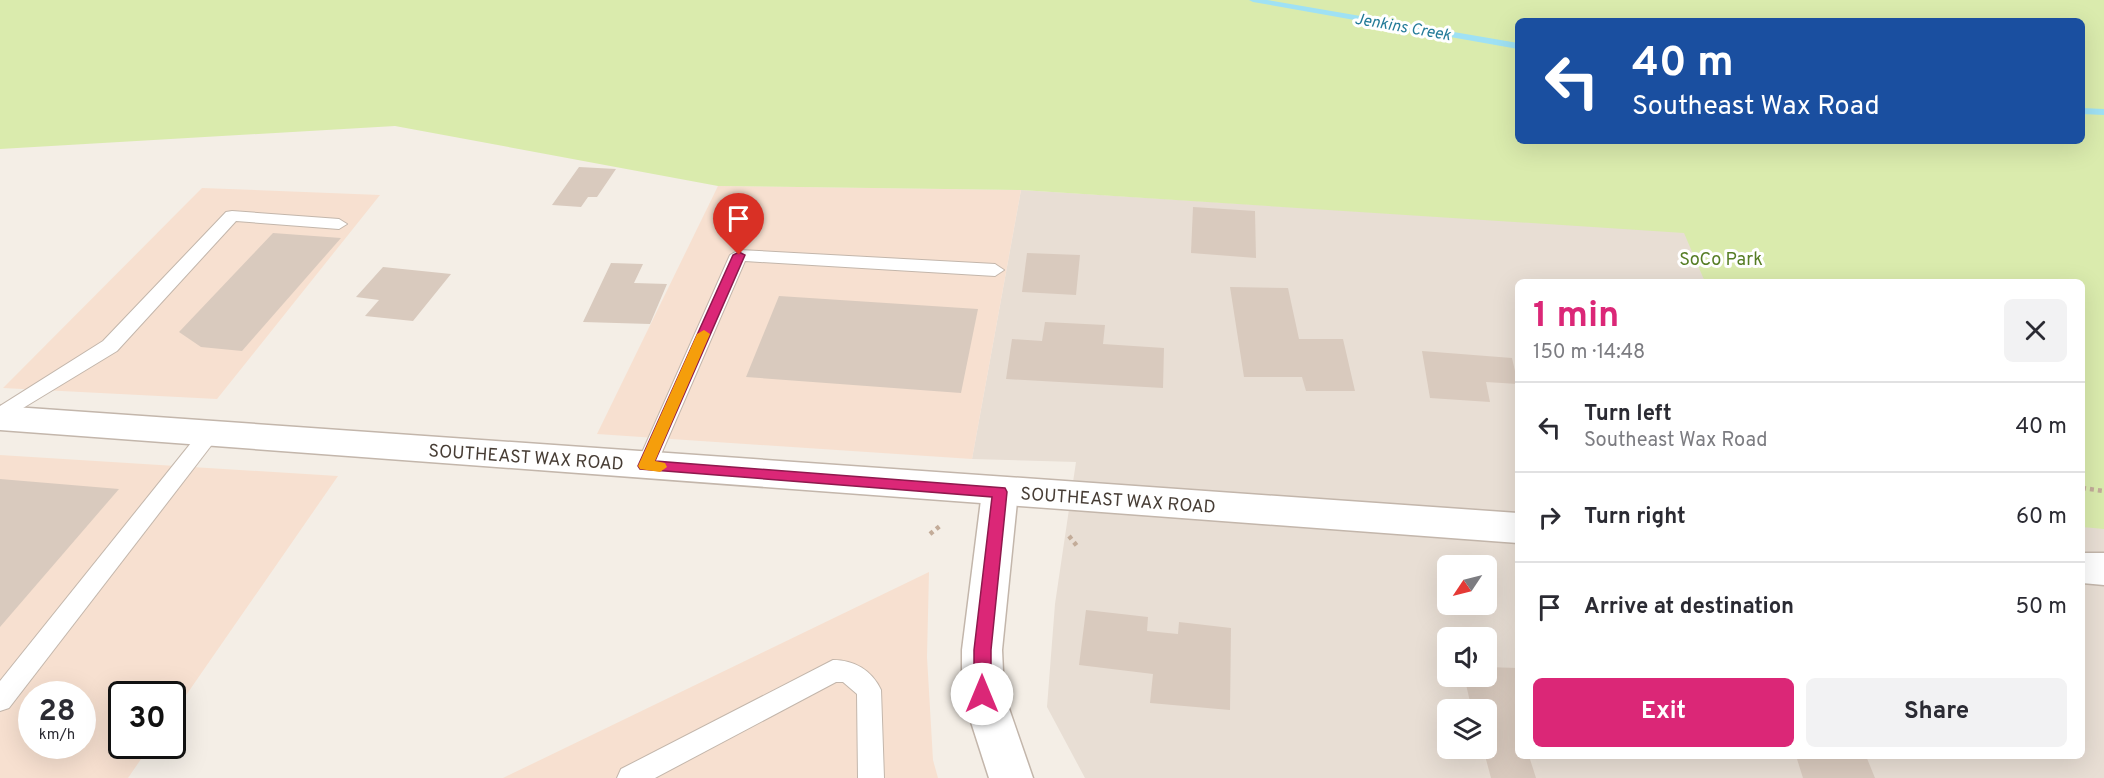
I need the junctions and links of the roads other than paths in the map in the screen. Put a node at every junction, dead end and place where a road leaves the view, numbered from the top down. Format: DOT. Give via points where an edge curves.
graph roads {
  1 [pos="339,224"];
  2 [pos="995,270"];
  3 [pos="0,416"];
  4 [pos="210,433"];
  5 [pos="646,466"];
  6 [pos="1000,492"];
  7 [pos="1515,528"];
  8 [pos="0,700"];
  9 [pos="630,778"];
  10 [pos="871,778"];
  11 [pos="1011,778"];
  1 -- 3 [label="lane" via="232,216 110,346"];
  2 -- 5 [label="lane" via="739,255"];
  3 -- 4 [label="street, SOUTHEAST WAX ROAD"];
  4 -- 5 [label="street, SOUTHEAST WAX ROAD"];
  4 -- 8 [label="lane"];
  5 -- 6 [label="street, SOUTHEAST WAX ROAD"];
  6 -- 7 [label="street, SOUTHEAST WAX ROAD"];
  6 -- 11 [label="street" via="982,650 982,694"];
  9 -- 10 [label="lane" via="833,671 848,671 868,690"];
}
